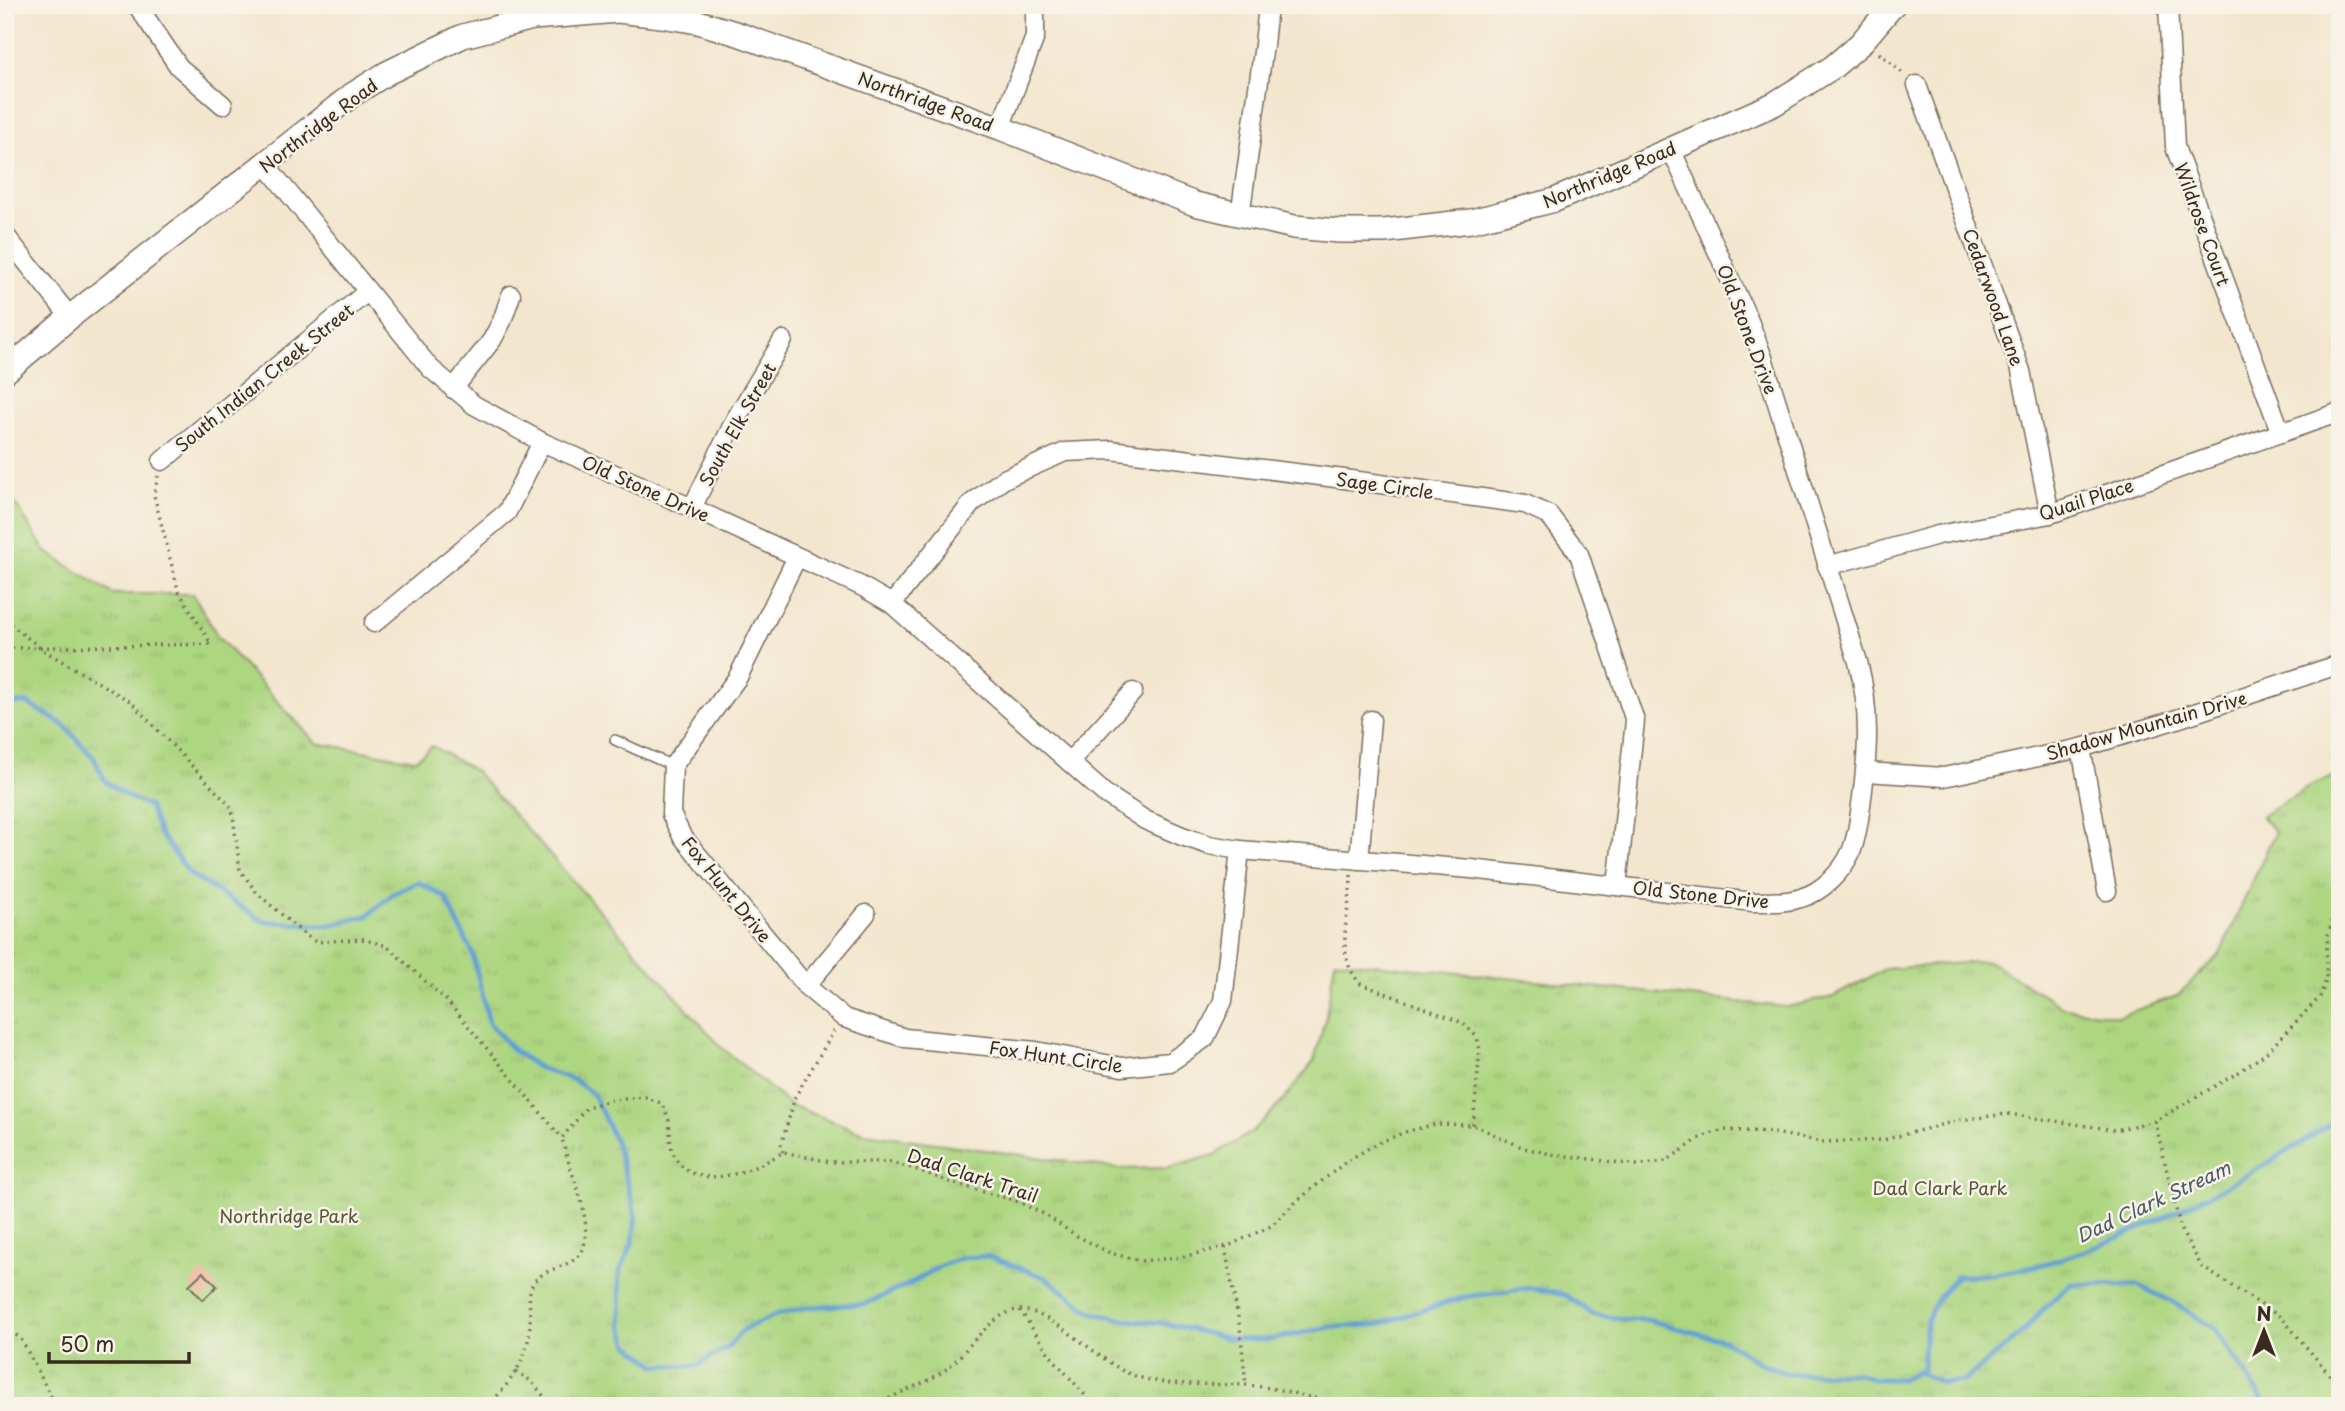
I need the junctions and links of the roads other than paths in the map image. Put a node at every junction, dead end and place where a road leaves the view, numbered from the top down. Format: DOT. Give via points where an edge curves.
graph roads {
  1 [pos="138,5"];
  2 [pos="1035,5"];
  3 [pos="1268,5"];
  4 [pos="1893,5"];
  5 [pos="2168,5"];
  6 [pos="1917,85"];
  7 [pos="223,105"];
  8 [pos="1000,128"];
  9 [pos="1671,149"];
  10 [pos="266,165"];
  11 [pos="1240,216"];
  12 [pos="5,235"];
  13 [pos="367,292"];
  14 [pos="511,295"];
  15 [pos="70,317"];
  16 [pos="783,340"];
  17 [pos="5,372"];
  18 [pos="453,389"];
  19 [pos="2340,412"];
  20 [pos="2281,433"];
  21 [pos="542,442"];
  22 [pos="162,461"];
  23 [pos="692,508"];
  24 [pos="2050,514"];
  25 [pos="797,557"];
  26 [pos="1827,566"];
  27 [pos="892,604"];
  28 [pos="374,623"];
  29 [pos="2340,664"];
  30 [pos="1133,692"];
  31 [pos="1371,720"];
  32 [pos="615,740"];
  33 [pos="2081,748"];
  34 [pos="1069,762"];
  35 [pos="673,765"];
  36 [pos="1866,772"];
  37 [pos="1240,850"];
  38 [pos="1355,859"];
  39 [pos="1617,886"];
  40 [pos="2107,891"];
  41 [pos="866,914"];
  42 [pos="806,986"];
  1 -- 7 [label="street" via="179,67"];
  2 -- 8 [label="street" via="1035,37"];
  3 -- 11 [label="street"];
  4 -- 9 [label="street, Northridge Road" via="1865,39 1796,92"];
  5 -- 20 [label="street, Wildrose Court" via="2175,147"];
  6 -- 24 [label="street, Cedarwood Lane" via="2021,370"];
  8 -- 10 [label="street, Northridge Road" via="698,22 618,12 571,13 463,36 387,73"];
  8 -- 11 [label="street, Northridge Road" via="1195,204"];
  9 -- 11 [label="street, Northridge Road" via="1555,200 1471,221 1339,231"];
  9 -- 26 [label="street, Old Stone Drive" via="1763,358"];
  10 -- 13 [label="street, Old Stone Drive"];
  10 -- 15 [label="street, Northridge Road"];
  12 -- 15 [label="street"];
  13 -- 18 [label="street, Old Stone Drive"];
  13 -- 22 [label="street, South Indian Creek Street"];
  14 -- 18 [label="street" via="492,340"];
  15 -- 17 [label="street, Northridge Road"];
  16 -- 23 [label="street, South Elk Street" via="735,420"];
  18 -- 21 [label="street, Old Stone Drive"];
  19 -- 20 [label="street, Quail Place"];
  20 -- 24 [label="street, Quail Place"];
  21 -- 23 [label="street, Old Stone Drive"];
  21 -- 28 [label="street" via="506,512"];
  23 -- 25 [label="street, Old Stone Drive"];
  24 -- 26 [label="street, Quail Place" via="1938,534"];
  25 -- 27 [label="street, Old Stone Drive"];
  25 -- 35 [label="street" via="738,677"];
  26 -- 36 [label="street, Old Stone Drive" via="1866,695"];
  27 -- 34 [label="street, Old Stone Drive"];
  27 -- 39 [label="street, Sage Circle" via="972,503 1004,479 1065,452 1111,450 1525,504 1549,515 1579,554 1635,721"];
  29 -- 33 [label="street, Shadow Mountain Drive"];
  30 -- 34 [label="street"];
  31 -- 38 [label="street"];
  32 -- 35 [label="lane"];
  33 -- 36 [label="street, Shadow Mountain Drive" via="1944,777"];
  33 -- 40 [label="street"];
  34 -- 37 [label="street, Old Stone Drive" via="1145,820 1209,845"];
  35 -- 42 [label="street, Fox Hunt Drive" via="671,814 682,836"];
  36 -- 39 [label="street, Old Stone Drive" via="1852,850 1842,869 1802,898 1753,902"];
  37 -- 38 [label="street, Old Stone Drive"];
  37 -- 42 [label="street, Fox Hunt Circle" via="1223,1002 1205,1038 1170,1062 1122,1067 1036,1051 905,1038 844,1018"];
  38 -- 39 [label="street, Old Stone Drive"];
  41 -- 42 [label="street"];
}
